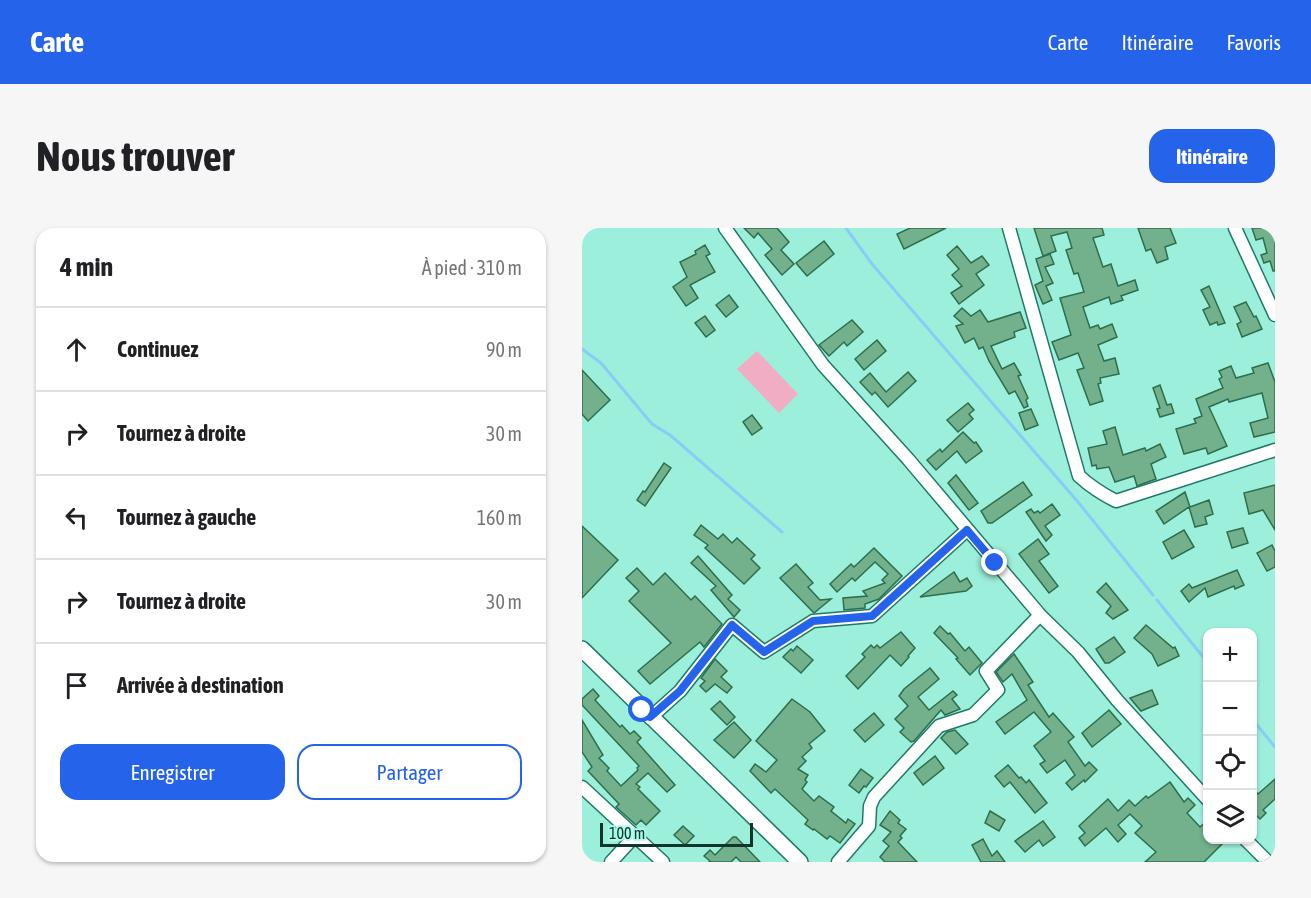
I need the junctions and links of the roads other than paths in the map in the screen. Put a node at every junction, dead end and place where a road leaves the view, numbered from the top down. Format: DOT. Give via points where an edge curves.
graph roads {
  1 [pos="725,228"];
  2 [pos="1009,228"];
  3 [pos="1235,228"];
  4 [pos="1275,315"];
  5 [pos="1275,450"];
  6 [pos="967,530"];
  7 [pos="1040,615"];
  8 [pos="582,649"];
  9 [pos="650,717"];
  10 [pos="582,787"];
  11 [pos="1203,795"];
  12 [pos="594,798"];
  13 [pos="582,807"];
  14 [pos="634,837"];
  15 [pos="1250,844"];
  16 [pos="611,862"];
  17 [pos="663,862"];
  18 [pos="800,862"];
  19 [pos="838,862"];
  20 [pos="1268,862"];
  1 -- 6 [label="street" via="823,365"];
  2 -- 5 [label="street" via="1079,476 1086,483 1116,501"];
  3 -- 4 [label="street"];
  6 -- 7 [label="street"];
  6 -- 9 [label="street" via="872,616 813,621 764,652 732,625 680,691"];
  7 -- 11 [label="street" via="1078,652"];
  7 -- 19 [label="street" via="986,671 998,690 974,715 939,726 873,797 869,826"];
  8 -- 9 [label="street"];
  9 -- 18 [label="street"];
  10 -- 12 [label="street"];
  12 -- 13 [label="street"];
  12 -- 14 [label="street"];
  14 -- 16 [label="street"];
  14 -- 17 [label="street"];
  15 -- 20 [label="street"];
}
